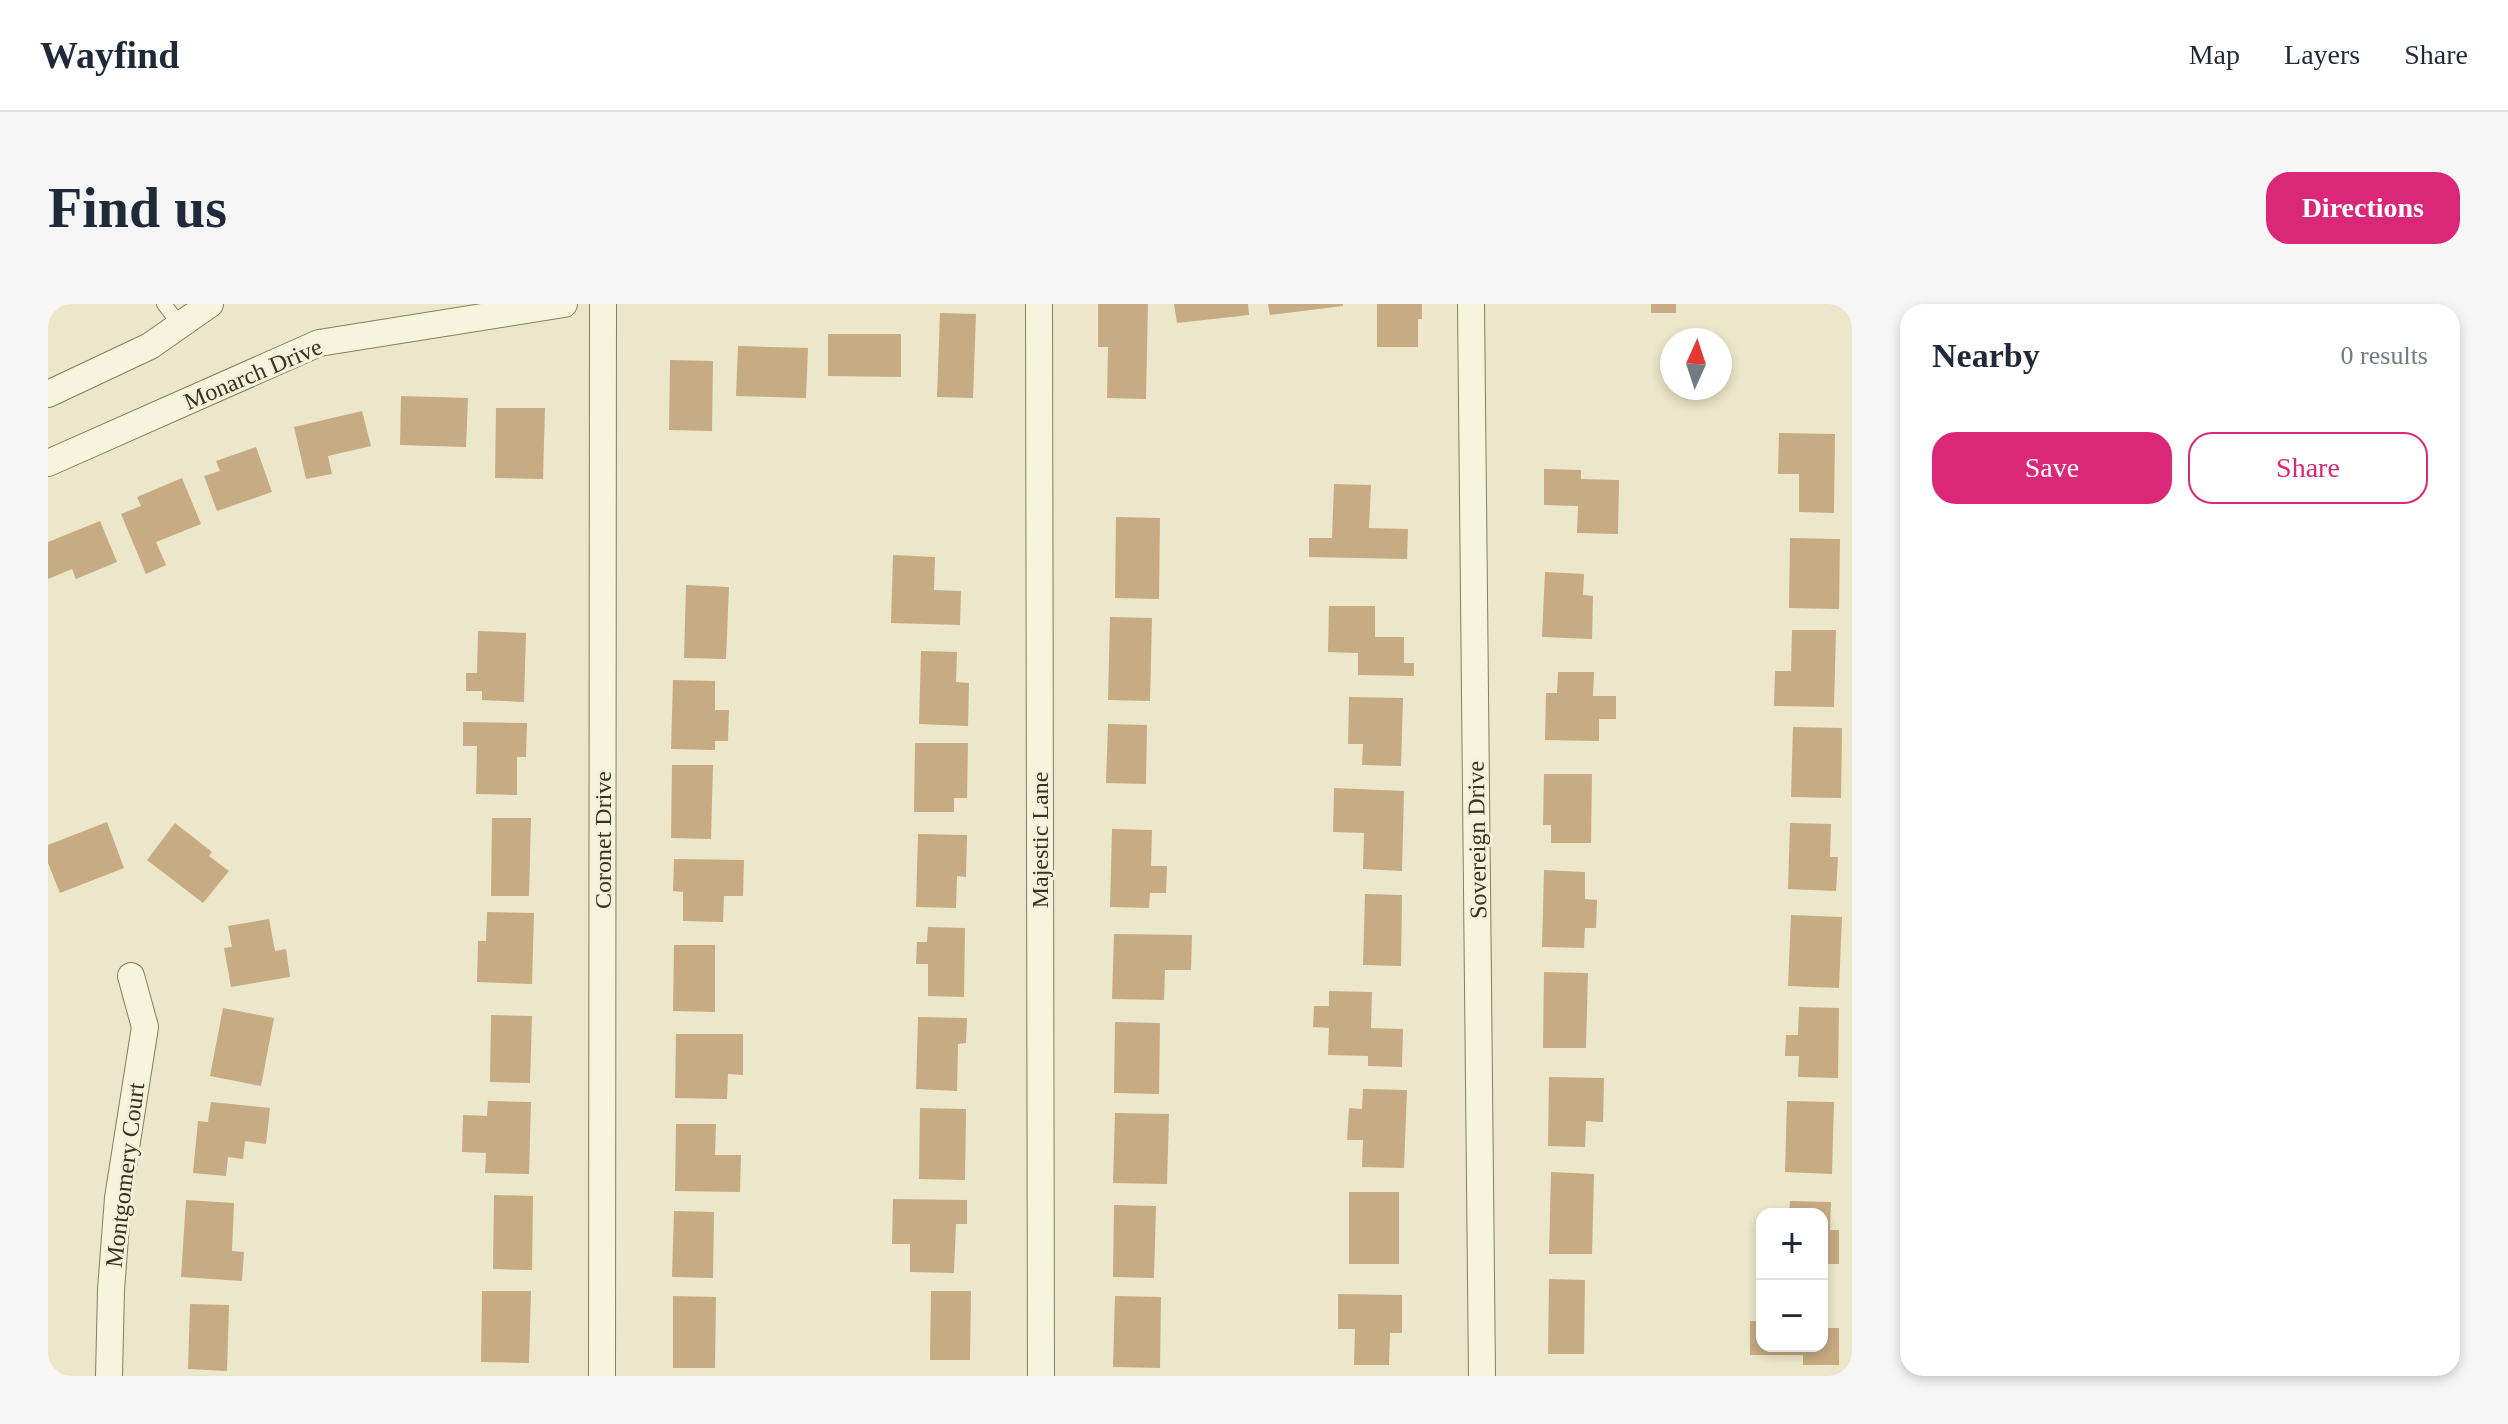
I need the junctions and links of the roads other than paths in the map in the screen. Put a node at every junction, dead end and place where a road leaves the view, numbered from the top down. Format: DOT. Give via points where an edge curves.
graph roads {
  1 [pos="164,304"];
  2 [pos="210,304"];
  3 [pos="564,304"];
  4 [pos="603,304"];
  5 [pos="1039,304"];
  6 [pos="1471,304"];
  7 [pos="180,325"];
  8 [pos="48,394"];
  9 [pos="48,463"];
  10 [pos="131,976"];
  11 [pos="109,1376"];
  12 [pos="602,1376"];
  13 [pos="1041,1376"];
  14 [pos="1482,1376"];
  1 -- 7 [label="lane"];
  2 -- 7 [label="street"];
  3 -- 9 [label="street, Monarch Drive" via="319,343"];
  4 -- 12 [label="street, Coronet Drive"];
  5 -- 13 [label="street, Majestic Lane"];
  6 -- 14 [label="street, Sovereign Drive"];
  7 -- 8 [label="street" via="150,346"];
  10 -- 11 [label="street, Montgomery Court" via="145,1027 118,1198"];
}
